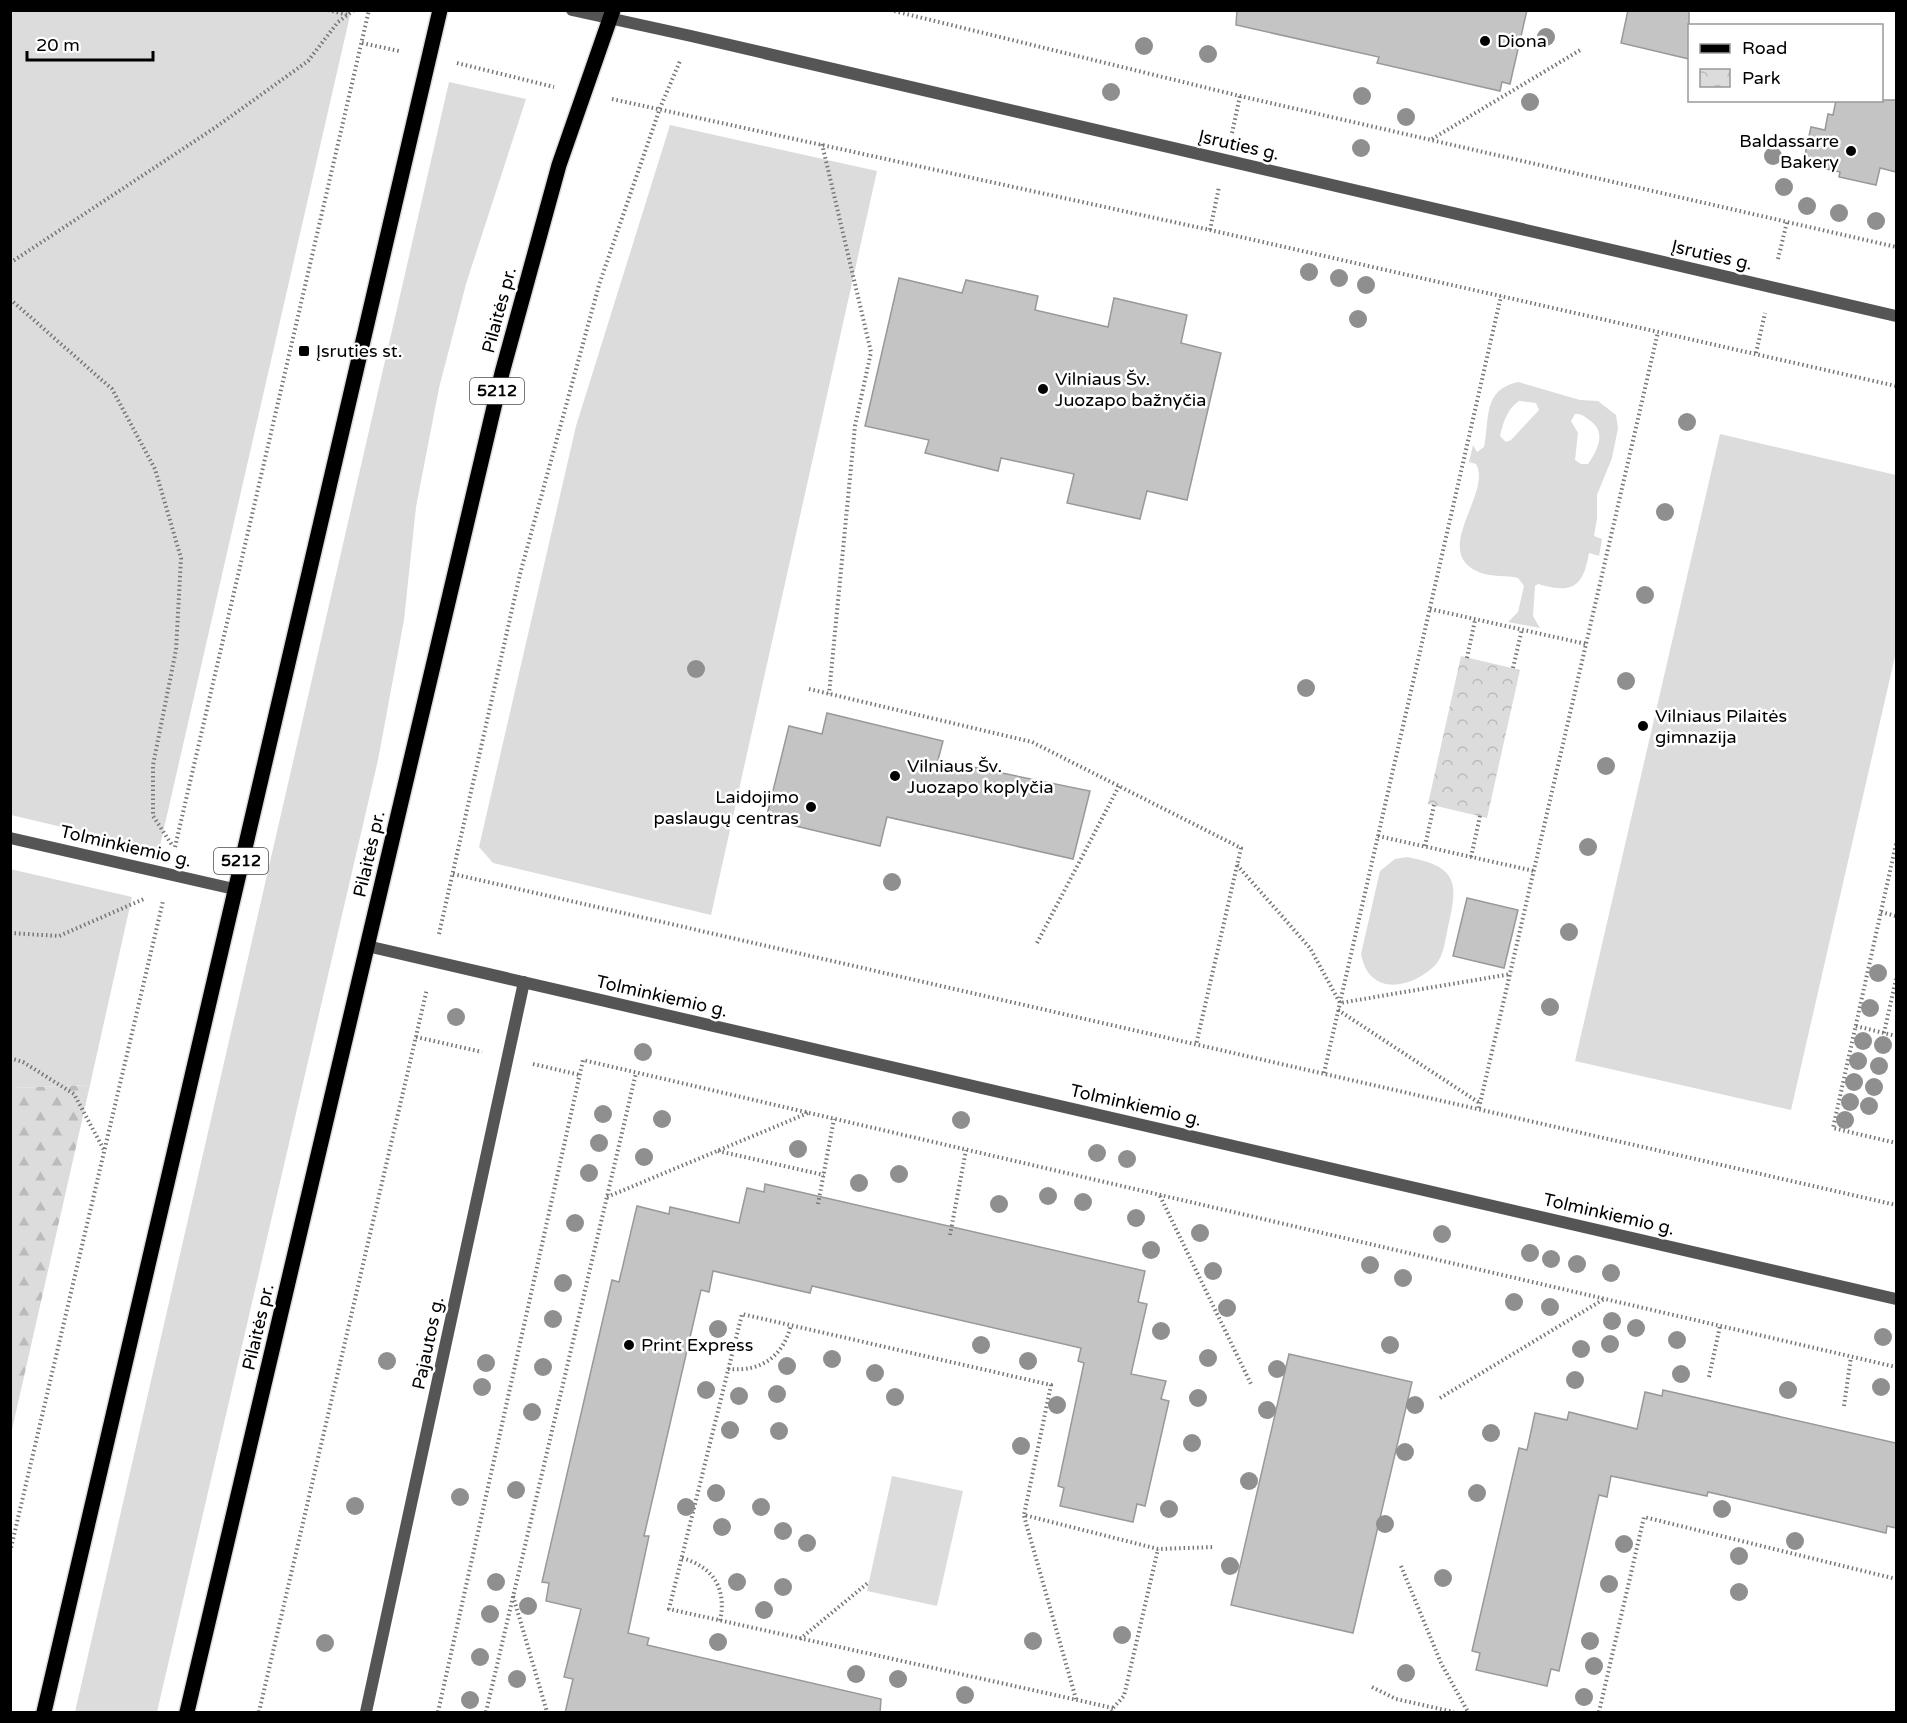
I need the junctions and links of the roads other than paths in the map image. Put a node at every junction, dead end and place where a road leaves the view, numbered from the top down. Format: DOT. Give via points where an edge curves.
graph roads {
  1 [pos="440,10"];
  2 [pos="572,10"];
  3 [pos="611,14"];
  4 [pos="1896,316"];
  5 [pos="10,838"];
  6 [pos="234,889"];
  7 [pos="367,946"];
  8 [pos="524,982"];
  9 [pos="1896,1299"];
  10 [pos="44,1713"];
  11 [pos="187,1713"];
  12 [pos="366,1713"];
  1 -- 6 [label="main road, 5212"];
  2 -- 3 [label="street, Įsruties g."];
  3 -- 4 [label="street, Įsruties g."];
  3 -- 7 [label="main road, Pilaitės pr. / 5212" via="559,165 502,373"];
  5 -- 6 [label="street, Tolminkiemio g."];
  6 -- 10 [label="main road, 5212"];
  7 -- 8 [label="street, Tolminkiemio g."];
  7 -- 11 [label="main road, Pilaitės pr. / 5212"];
  8 -- 9 [label="street, Tolminkiemio g."];
  8 -- 12 [label="street, Pajautos g."];
}
